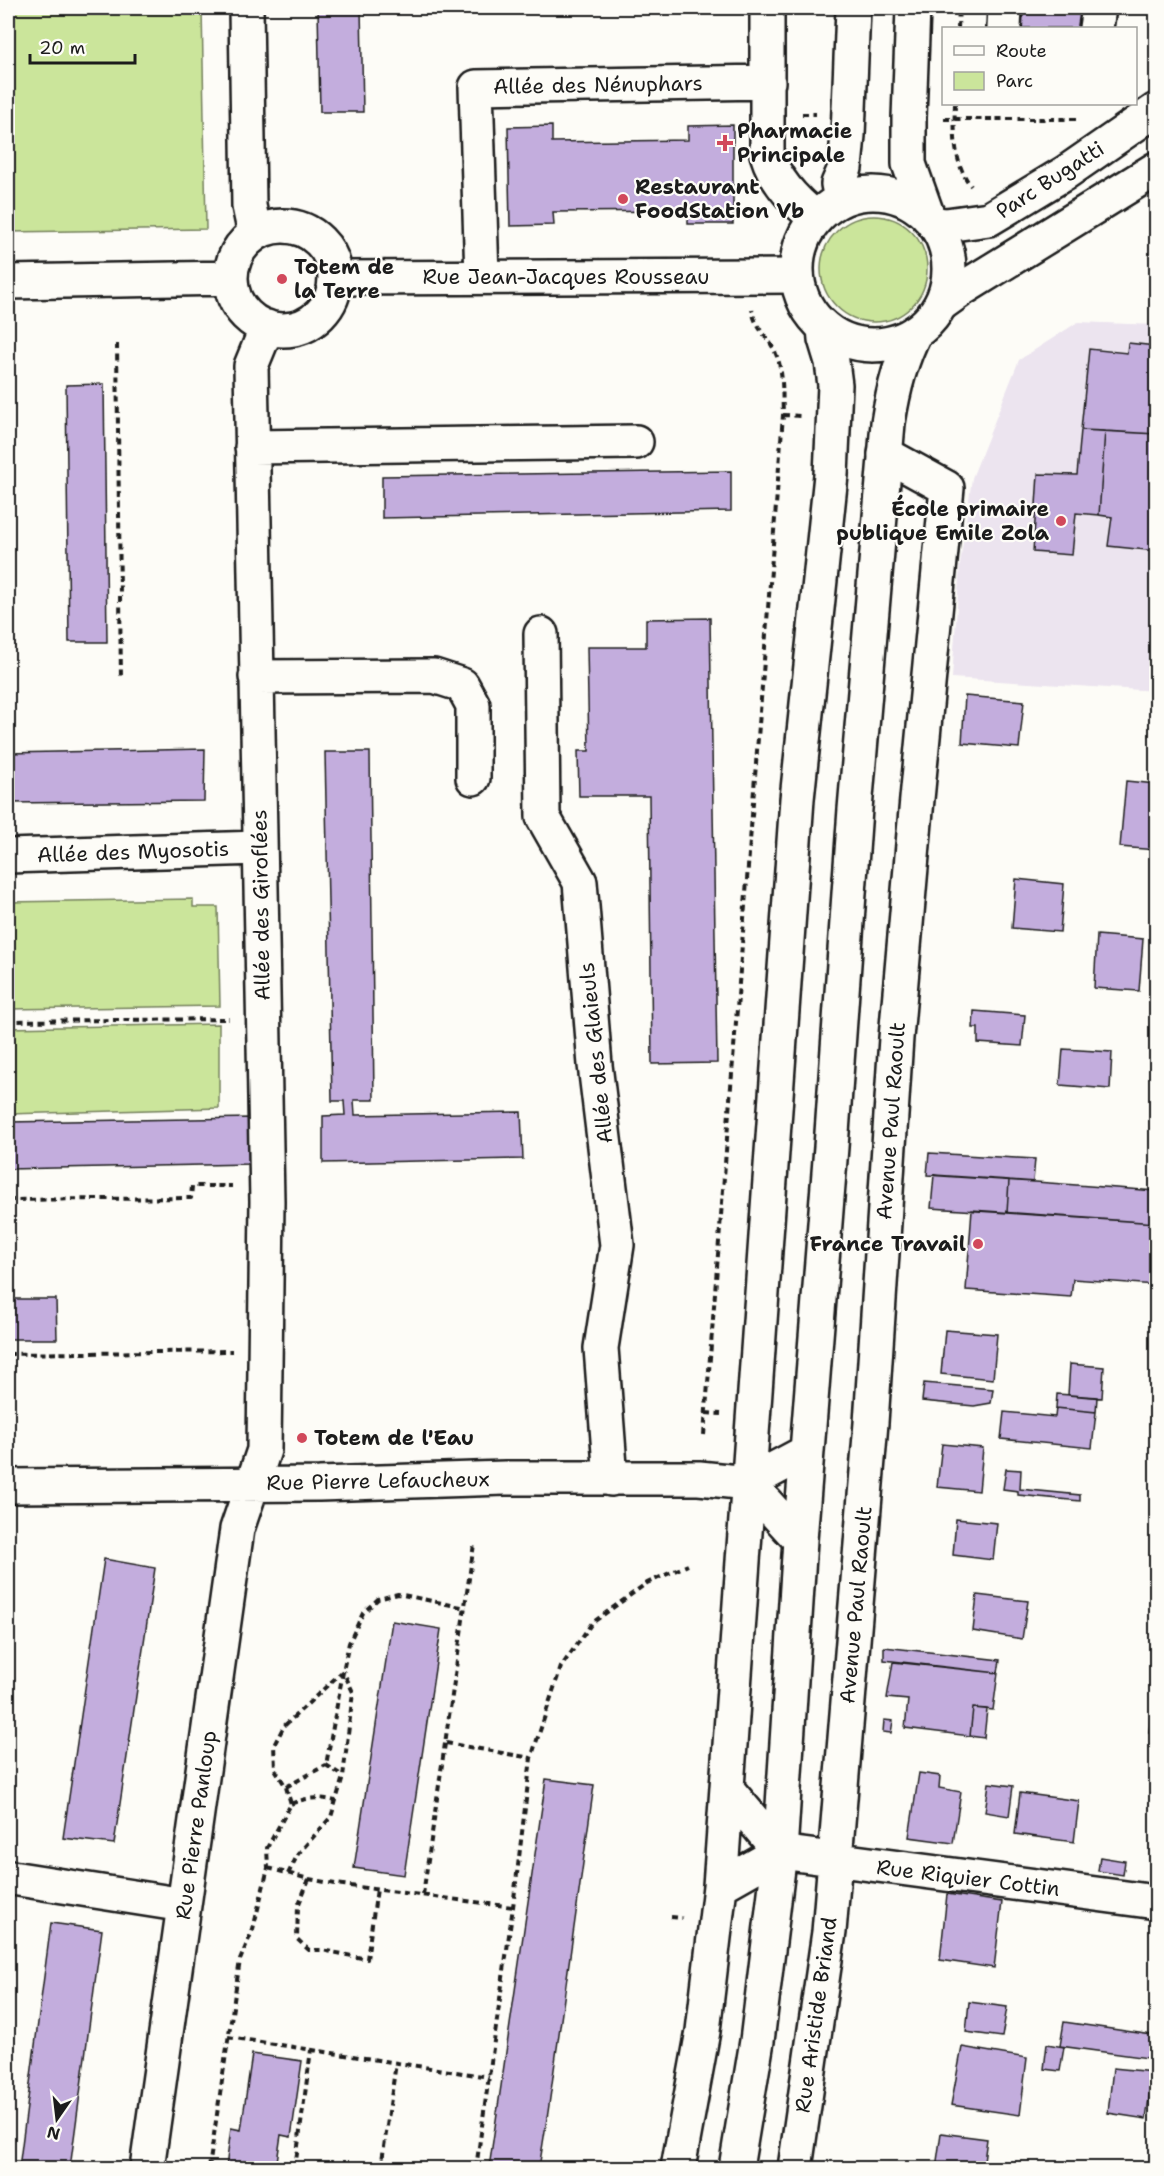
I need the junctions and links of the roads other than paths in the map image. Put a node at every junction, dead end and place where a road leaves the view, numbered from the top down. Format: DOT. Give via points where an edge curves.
graph roads {
  1 [pos="246,8"];
  2 [pos="767,8"];
  3 [pos="853,8"];
  4 [pos="913,8"];
  5 [pos="1005,8"];
  6 [pos="1099,8"];
  7 [pos="1004,27"];
  8 [pos="1096,27"];
  9 [pos="768,82"];
  10 [pos="1156,110"];
  11 [pos="1156,169"];
  12 [pos="828,209"];
  13 [pos="931,220"];
  14 [pos="255,234"];
  15 [pos="797,276"];
  16 [pos="482,277"];
  17 [pos="231,278"];
  18 [pos="336,278"];
  19 [pos="8,282"];
  20 [pos="940,304"];
  21 [pos="267,327"];
  22 [pos="824,328"];
  23 [pos="915,332"];
  24 [pos="636,442"];
  25 [pos="252,447"];
  26 [pos="885,454"];
  27 [pos="541,634"];
  28 [pos="256,677"];
  29 [pos="473,778"];
  30 [pos="259,848"];
  31 [pos="8,856"];
  32 [pos="806,1452"];
  33 [pos="611,1479"];
  34 [pos="748,1483"];
  35 [pos="254,1484"];
  36 [pos="8,1486"];
  37 [pos="800,1540"];
  38 [pos="727,1789"];
  39 [pos="780,1852"];
  40 [pos="835,1860"];
  41 [pos="12,1878"];
  42 [pos="720,1886"];
  43 [pos="1156,1902"];
  44 [pos="184,1905"];
  45 [pos="147,2169"];
  46 [pos="678,2169"];
  47 [pos="736,2169"];
  48 [pos="795,2169"];
  1 -- 14 [label="street" via="249,206"];
  2 -- 9 [label="street"];
  3 -- 12 [label="street" via="845,168"];
  4 -- 13 [label="street" via="909,164"];
  5 -- 7 [label="street"];
  6 -- 8 [label="street"];
  9 -- 12 [label="street" via="770,167 795,202"];
  9 -- 16 [label="street, Allée des Nénuphars" via="476,87"];
  10 -- 13 [label="street, Parc Bugatti" via="1065,173 989,219 946,225"];
  11 -- 20 [label="street"];
  12 -- 13 [label="street" via="858,194 878,193 913,204"];
  12 -- 15 [label="street" via="806,233 799,249"];
  13 -- 20 [label="street" via="945,246 949,272"];
  14 -- 17 [label="street" via="237,252"];
  14 -- 18 [label="street" via="280,226 297,227 312,234 325,246"];
  15 -- 16 [label="street, Rue Jean-Jacques Rousseau"];
  15 -- 22 [label="street" via="805,305"];
  16 -- 18 [label="street, Rue Jean-Jacques Rousseau"];
  17 -- 19 [label="street"];
  17 -- 21 [label="street" via="236,302 246,315"];
  18 -- 21 [label="street" via="333,295 311,323 278,331"];
  20 -- 23 [label="street" via="930,320"];
  21 -- 25 [label="street, Allée des Giroflées" via="251,366"];
  22 -- 23 [label="street" via="860,344 879,345"];
  22 -- 34 [label="street" via="835,385 831,475 797,799"];
  23 -- 26 [label="street" via="897,375"];
  24 -- 25 [label="street"];
  25 -- 28 [label="street, Allée des Giroflées"];
  26 -- 32 [label="street"];
  26 -- 40 [label="street, Avenue Paul Raoult" via="947,488 896,1038 871,1423"];
  27 -- 33 [label="street, Allée des Glaieuls" via="543,817 580,882 595,1065 618,1245 601,1348"];
  28 -- 29 [label="street" via="434,676 462,685 473,705"];
  28 -- 30 [label="street, Allée des Giroflées"];
  30 -- 31 [label="street, Allée des Myosotis"];
  30 -- 35 [label="street, Allée des Giroflées" via="267,1186 264,1450"];
  32 -- 34 [label="street"];
  32 -- 37 [label="street"];
  33 -- 34 [label="street, Rue Pierre Lefaucheux" via="699,1478"];
  33 -- 35 [label="street, Rue Pierre Lefaucheux"];
  34 -- 37 [label="street"];
  34 -- 38 [label="street"];
  35 -- 36 [label="street, Rue Pierre Lefaucheux"];
  35 -- 44 [label="street, Rue Pierre Panloup" via="237,1529"];
  37 -- 39 [label="street"];
  38 -- 39 [label="street"];
  38 -- 42 [label="street"];
  39 -- 40 [label="street, Rue Riquier Cottin"];
  39 -- 42 [label="street"];
  39 -- 47 [label="street" via="757,2041"];
  40 -- 43 [label="street, Rue Riquier Cottin"];
  40 -- 48 [label="street, Rue Aristide Briand" via="829,1932"];
  41 -- 44 [label="street"];
  42 -- 46 [label="street" via="703,2031"];
  44 -- 45 [label="street, Rue Pierre Panloup"];
}
